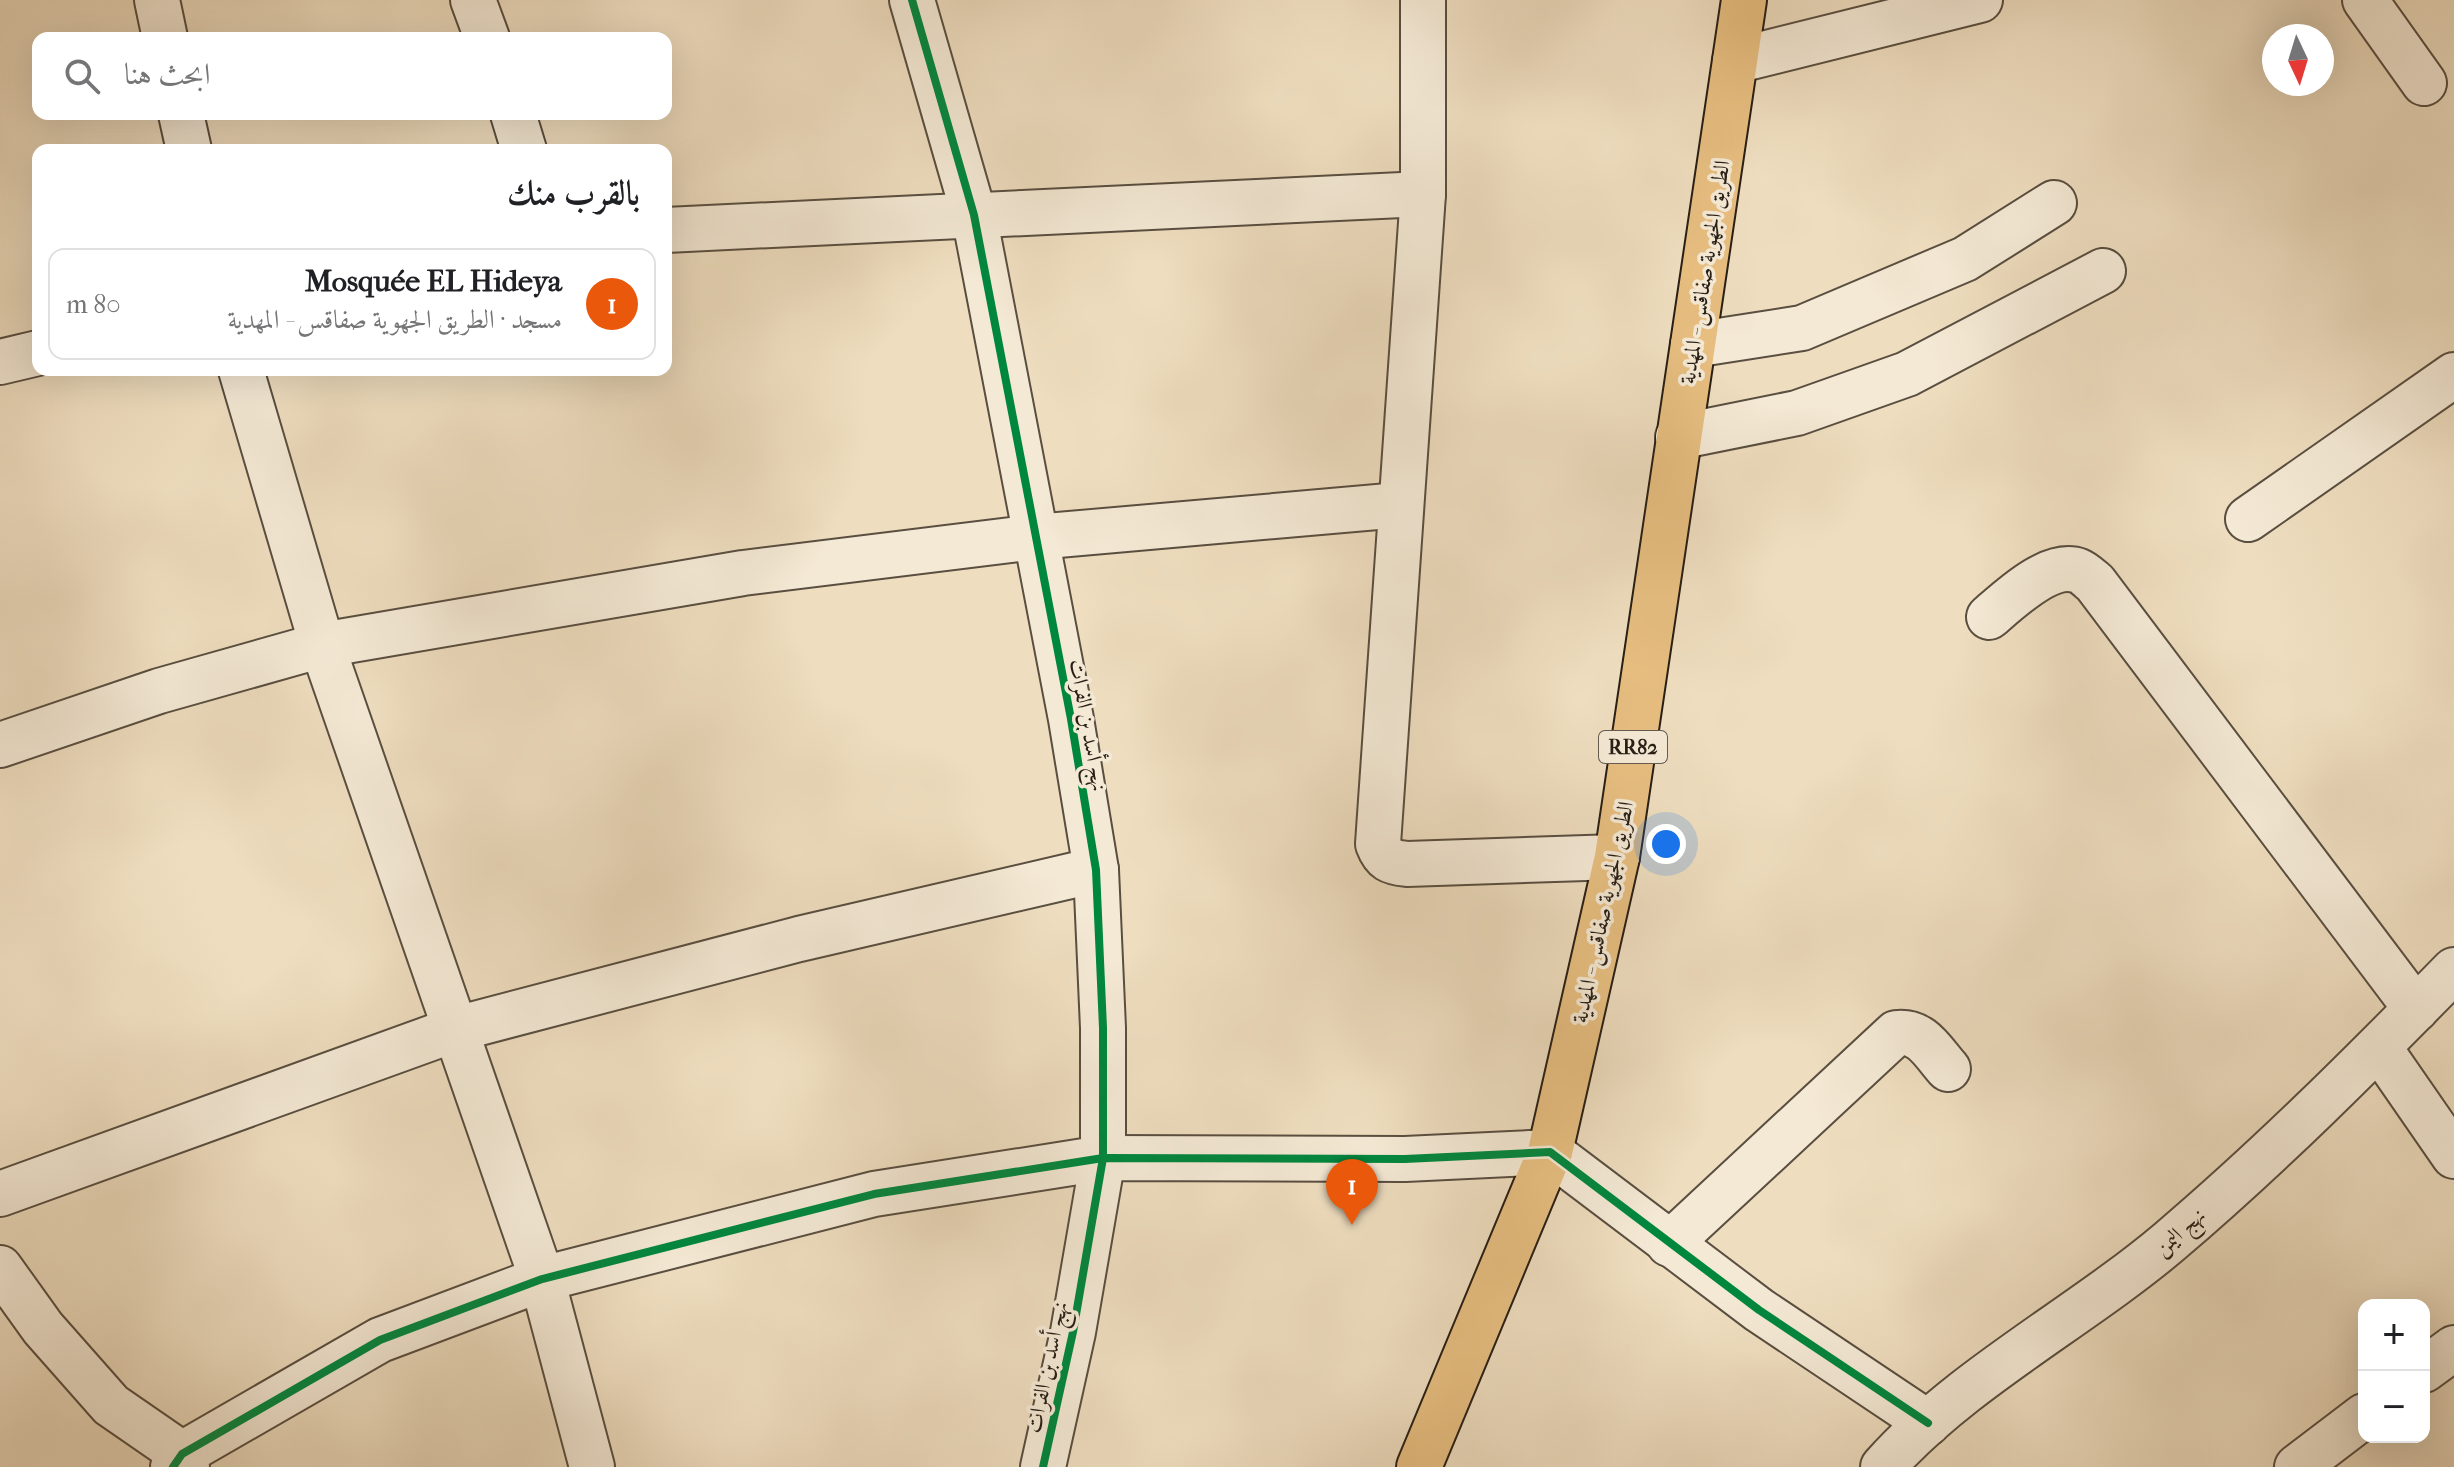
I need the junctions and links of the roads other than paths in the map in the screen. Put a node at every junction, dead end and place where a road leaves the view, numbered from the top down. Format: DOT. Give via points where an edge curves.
graph roads {
  1 [pos="157,0"];
  2 [pos="473,0"];
  3 [pos="912,0"];
  4 [pos="1423,0"];
  5 [pos="1744,0"];
  6 [pos="1980,0"];
  7 [pos="2365,0"];
  8 [pos="164,32"];
  9 [pos="485,32"];
  10 [pos="1735,61"];
  11 [pos="2424,83"];
  12 [pos="182,120"];
  13 [pos="515,120"];
  14 [pos="188,144"];
  15 [pos="522,144"];
  16 [pos="1423,194"];
  17 [pos="2054,203"];
  18 [pos="974,215"];
  19 [pos="672,230"];
  20 [pos="2103,271"];
  21 [pos="1693,345"];
  22 [pos="32,354"];
  23 [pos="0,362"];
  24 [pos="2454,375"];
  25 [pos="243,376"];
  26 [pos="1678,437"];
  27 [pos="1400,505"];
  28 [pos="2248,519"];
  29 [pos="1035,537"];
  30 [pos="1989,617"];
  31 [pos="322,645"];
  32 [pos="0,745"];
  33 [pos="1617,857"];
  34 [pos="1096,870"];
  35 [pos="2454,970"];
  36 [pos="2416,1009"];
  37 [pos="456,1029"];
  38 [pos="2380,1049"];
  39 [pos="1948,1069"];
  40 [pos="1550,1152"];
  41 [pos="2454,1156"];
  42 [pos="1103,1158"];
  43 [pos="0,1194"];
  44 [pos="1669,1244"];
  45 [pos="0,1268"];
  46 [pos="542,1279"];
  47 [pos="2454,1348"];
  48 [pos="2430,1366"];
  49 [pos="2358,1421"];
  50 [pos="1928,1423"];
  51 [pos="181,1463"];
  52 [pos="1891,1464"];
  53 [pos="592,1467"];
  54 [pos="1043,1467"];
  55 [pos="1419,1467"];
  56 [pos="2297,1467"];
  1 -- 8 [label="street"];
  2 -- 9 [label="street"];
  3 -- 18 [label="street, نهج أسد بن الفرات"];
  4 -- 16 [label="street"];
  5 -- 10 [label="main road, الطريق الجهوية صفاقس - المهدية / RR82"];
  6 -- 10 [label="street"];
  7 -- 11 [label="street"];
  10 -- 21 [label="main road, الطريق الجهوية صفاقس - المهدية / RR82"];
  12 -- 14 [label="street"];
  13 -- 15 [label="street"];
  16 -- 18 [label="street"];
  16 -- 27 [label="street"];
  17 -- 21 [label="street" via="1965,259 1802,328"];
  18 -- 19 [label="street"];
  18 -- 29 [label="street, نهج أسد بن الفرات"];
  20 -- 26 [label="street" via="1907,374 1797,413"];
  21 -- 26 [label="main road, الطريق الجهوية صفاقس - المهدية / RR82"];
  22 -- 23 [label="street"];
  24 -- 28 [label="street"];
  25 -- 31 [label="street"];
  26 -- 33 [label="main road, الطريق الجهوية صفاقس - المهدية / RR82"];
  27 -- 29 [label="street"];
  27 -- 33 [label="street" via="1378,844 1382,856 1407,864"];
  29 -- 31 [label="street" via="743,573"];
  29 -- 34 [label="street, نهج أسد بن الفرات"];
  30 -- 36 [label="street" via="2058,570 2079,571 2095,583"];
  31 -- 32 [label="street" via="159,691"];
  31 -- 37 [label="street"];
  33 -- 40 [label="main road, الطريق الجهوية صفاقس - المهدية / RR82"];
  34 -- 37 [label="street" via="799,939"];
  34 -- 42 [label="street, نهج أسد بن الفرات"];
  35 -- 36 [label="street, نهج اليمن"];
  36 -- 38 [label="street, نهج اليمن"];
  37 -- 43 [label="street"];
  37 -- 46 [label="street"];
  38 -- 41 [label="street"];
  38 -- 50 [label="street, نهج اليمن" via="2168,1243"];
  39 -- 44 [label="street" via="1921,1037 1896,1033"];
  40 -- 42 [label="street" via="1405,1159"];
  40 -- 44 [label="street"];
  40 -- 55 [label="main road, الطريق الجهوية صفاقس - المهدية / RR82"];
  42 -- 46 [label="street" via="874,1194"];
  42 -- 54 [label="street, نهج أسد بن الفرات"];
  44 -- 50 [label="street"];
  45 -- 51 [label="street" via="43,1328 111,1405"];
  46 -- 51 [label="street" via="380,1340"];
  46 -- 53 [label="street"];
  47 -- 48 [label="street"];
  49 -- 56 [label="street"];
  50 -- 52 [label="street, نهج اليمن"];
}
